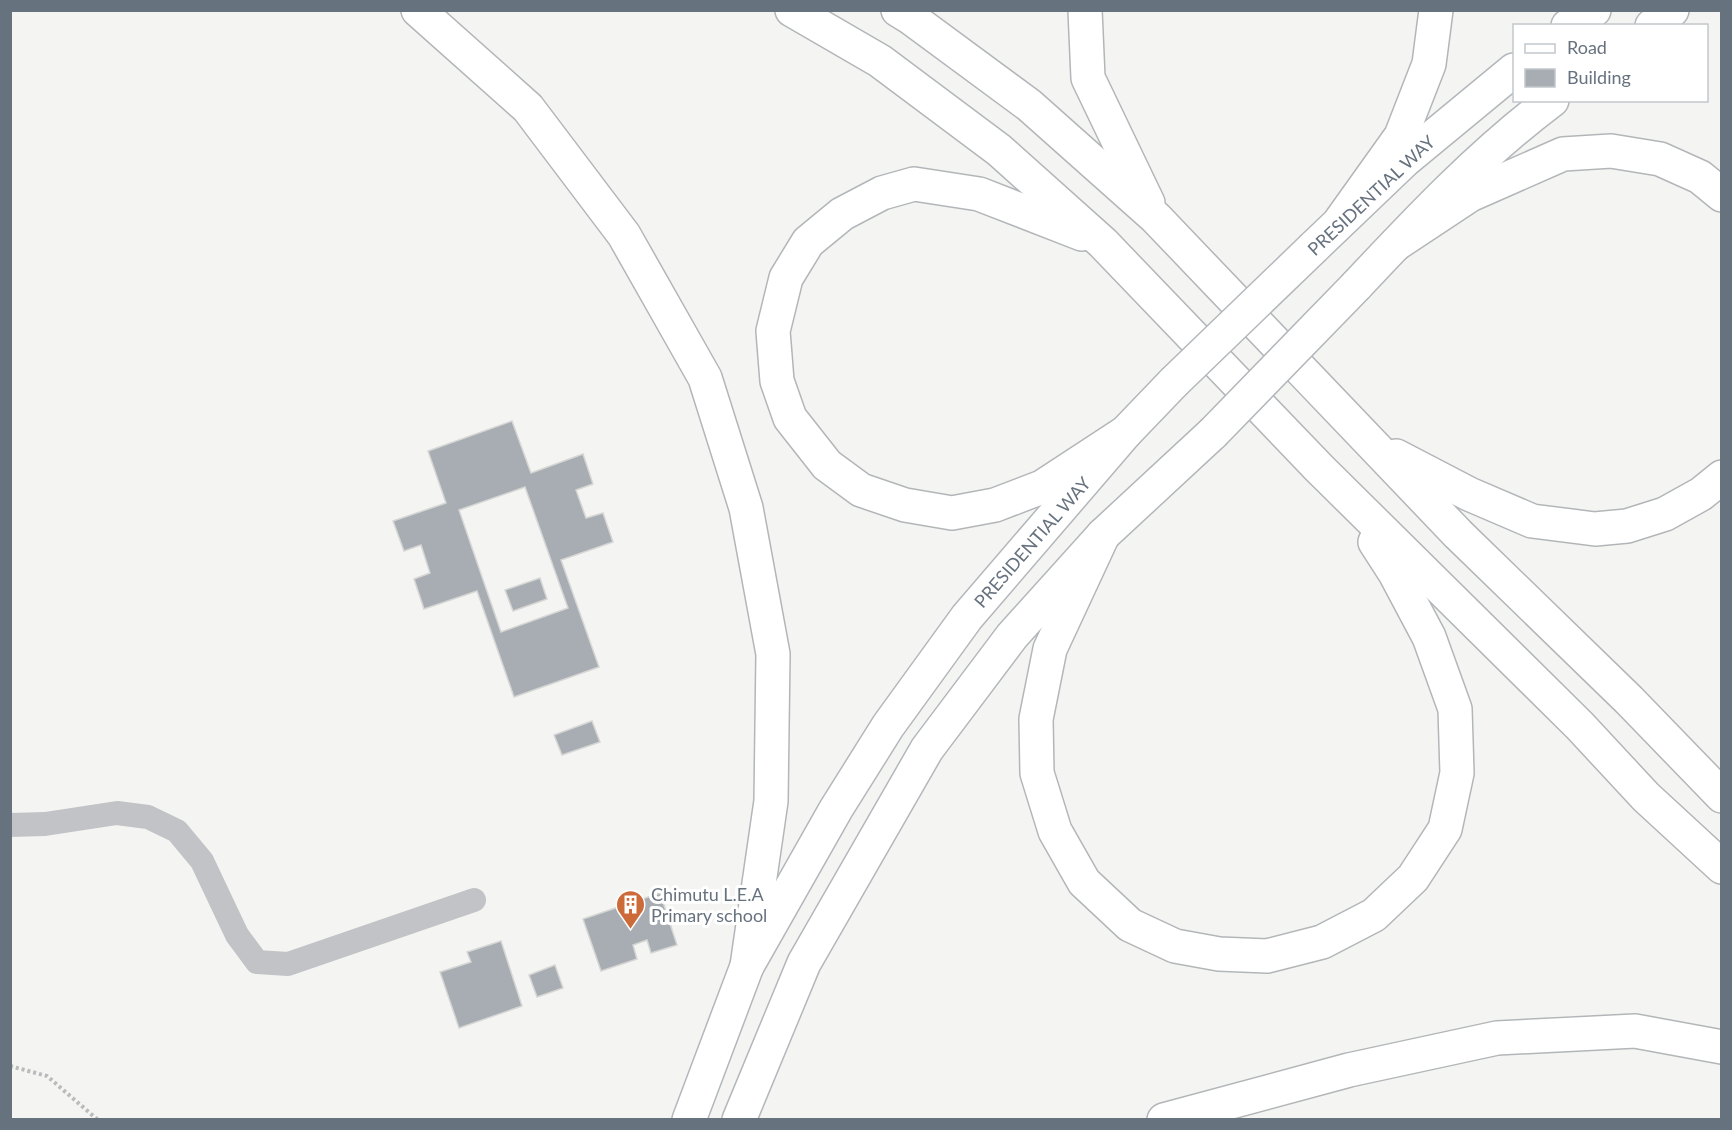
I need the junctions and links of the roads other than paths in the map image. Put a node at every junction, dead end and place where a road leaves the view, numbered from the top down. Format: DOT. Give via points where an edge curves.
graph roads {
  1 [pos="418,10"];
  2 [pos="792,10"];
  3 [pos="898,10"];
  4 [pos="1085,10"];
  5 [pos="1436,10"];
  6 [pos="1594,10"];
  7 [pos="1672,10"];
  8 [pos="1571,24"];
  9 [pos="1654,24"];
  10 [pos="1513,72"];
  11 [pos="1549,102"];
  12 [pos="1722,195"];
  13 [pos="1156,218"];
  14 [pos="1341,220"];
  15 [pos="1103,243"];
  16 [pos="1396,244"];
  17 [pos="1126,432"];
  18 [pos="1373,444"];
  19 [pos="1722,477"];
  20 [pos="1340,488"];
  21 [pos="1103,535"];
  22 [pos="1722,796"];
  23 [pos="10,825"];
  24 [pos="1722,867"];
  25 [pos="474,900"];
  26 [pos="747,966"];
  27 [pos="1722,1047"];
  28 [pos="689,1119"];
  29 [pos="739,1119"];
  30 [pos="1164,1119"];
  1 -- 26 [label="main road" via="528,108 624,235 705,378 746,508 773,654 771,801"];
  2 -- 15 [label="main road" via="880,61 999,150"];
  3 -- 13 [label="main road" via="1029,105"];
  4 -- 13 [label="main road" via="1088,78"];
  5 -- 14 [label="main road" via="1429,64 1401,136"];
  6 -- 8 [label="main road"];
  7 -- 9 [label="main road"];
  10 -- 14 [label="main road, PRESIDENTIAL WAY" via="1405,160"];
  11 -- 16 [label="main road" via="1512,130"];
  12 -- 16 [label="main road" via="1700,177 1660,159 1611,151 1563,154 1470,195"];
  13 -- 18 [label="main road"];
  14 -- 17 [label="main road, PRESIDENTIAL WAY, bridge"];
  15 -- 17 [label="main road" via="979,194 914,184 882,193 842,214 808,242 786,278 773,331 777,381 790,418 827,465 861,490 905,505 952,513 995,505 1042,487"];
  15 -- 20 [label="main road"];
  16 -- 21 [label="main road, bridge" via="1214,433"];
  17 -- 26 [label="main road, PRESIDENTIAL WAY" via="968,617 888,726"];
  18 -- 19 [label="main road" via="1469,494 1532,521 1595,529 1627,526 1665,514"];
  18 -- 22 [label="main road" via="1458,534"];
  20 -- 21 [label="main road" via="1395,573 1429,637 1455,709 1457,773 1444,829 1405,886 1374,915 1322,942 1267,956 1219,954 1175,945 1130,925 1084,882 1055,831 1037,773 1036,719 1050,649"];
  20 -- 24 [label="main road" via="1572,717 1646,797"];
  21 -- 29 [label="main road" via="1012,636 927,749 804,963"];
  23 -- 25 [label="street" via="117,813 148,817 177,831 202,861 237,936 257,962 288,964"];
  26 -- 28 [label="main road, PRESIDENTIAL WAY"];
  27 -- 30 [label="main road" via="1635,1031 1497,1038 1349,1070"];
}
